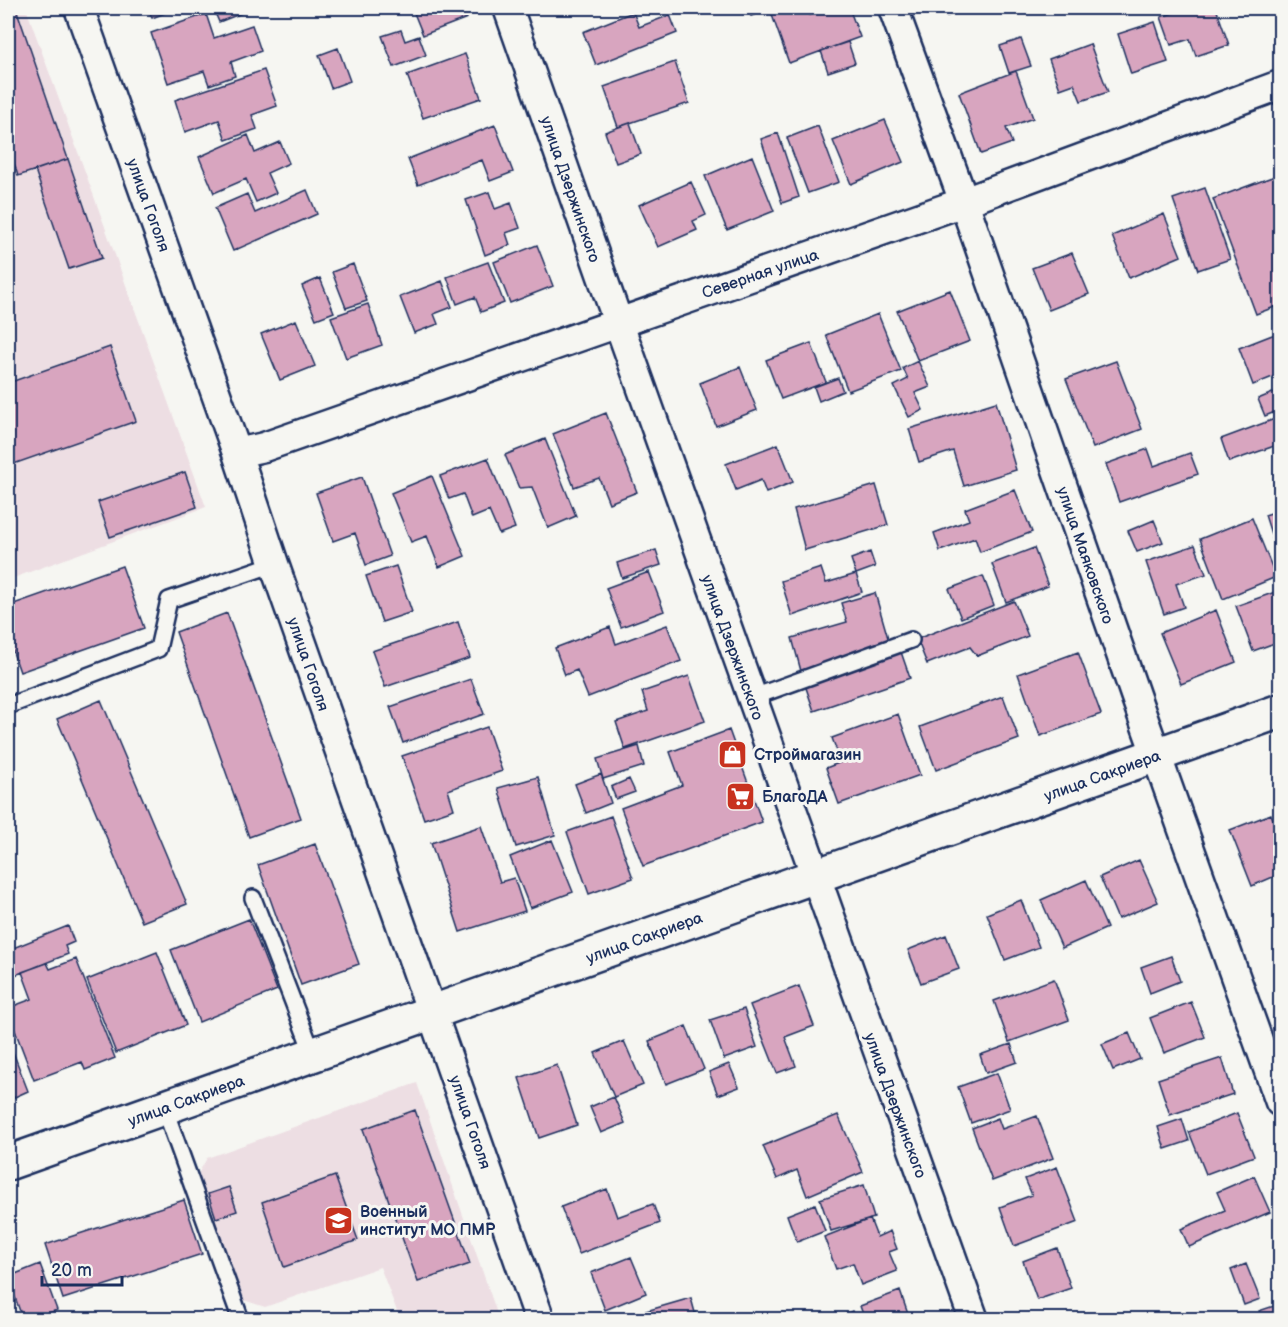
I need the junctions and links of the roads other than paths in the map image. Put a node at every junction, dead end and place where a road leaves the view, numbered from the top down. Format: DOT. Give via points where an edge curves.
graph roads {
  1 [pos="79,8"];
  2 [pos="508,8"];
  3 [pos="893,8"];
  4 [pos="1281,85"];
  5 [pos="964,202"];
  6 [pos="618,323"];
  7 [pos="237,453"];
  8 [pos="274,564"];
  9 [pos="911,640"];
  10 [pos="751,698"];
  11 [pos="8,706"];
  12 [pos="1281,711"];
  13 [pos="1156,755"];
  14 [pos="814,877"];
  15 [pos="253,897"];
  16 [pos="432,1012"];
  17 [pos="313,1054"];
  18 [pos="1281,1102"];
  19 [pos="164,1107"];
  20 [pos="8,1163"];
  21 [pos="533,1316"];
  22 [pos="241,1320"];
  23 [pos="974,1320"];
  1 -- 7 [label="street, улица Гоголя"];
  2 -- 6 [label="street, улица Дзержинского"];
  3 -- 5 [label="street, улица Маяковского"];
  4 -- 5 [label="street, Северная улица"];
  5 -- 6 [label="street, Северная улица"];
  5 -- 13 [label="street, улица Маяковского"];
  6 -- 7 [label="street, Северная улица" via="264,447"];
  6 -- 10 [label="street, улица Дзержинского"];
  7 -- 8 [label="street, улица Гоголя"];
  8 -- 11 [label="lane" via="169,600 158,649"];
  8 -- 16 [label="street, улица Гоголя"];
  9 -- 10 [label="lane"];
  10 -- 14 [label="street, улица Дзержинского"];
  12 -- 13 [label="street, улица Сакриера"];
  13 -- 14 [label="street, улица Сакриера"];
  13 -- 18 [label="street, улица Маяковского"];
  14 -- 16 [label="street, улица Сакриера"];
  14 -- 23 [label="street, улица Дзержинского"];
  15 -- 17 [label="lane"];
  16 -- 17 [label="street, улица Сакриера"];
  16 -- 21 [label="street, улица Гоголя"];
  17 -- 19 [label="street, улица Сакриера"];
  19 -- 20 [label="street, улица Сакриера"];
  19 -- 22 [label="lane"];
}
